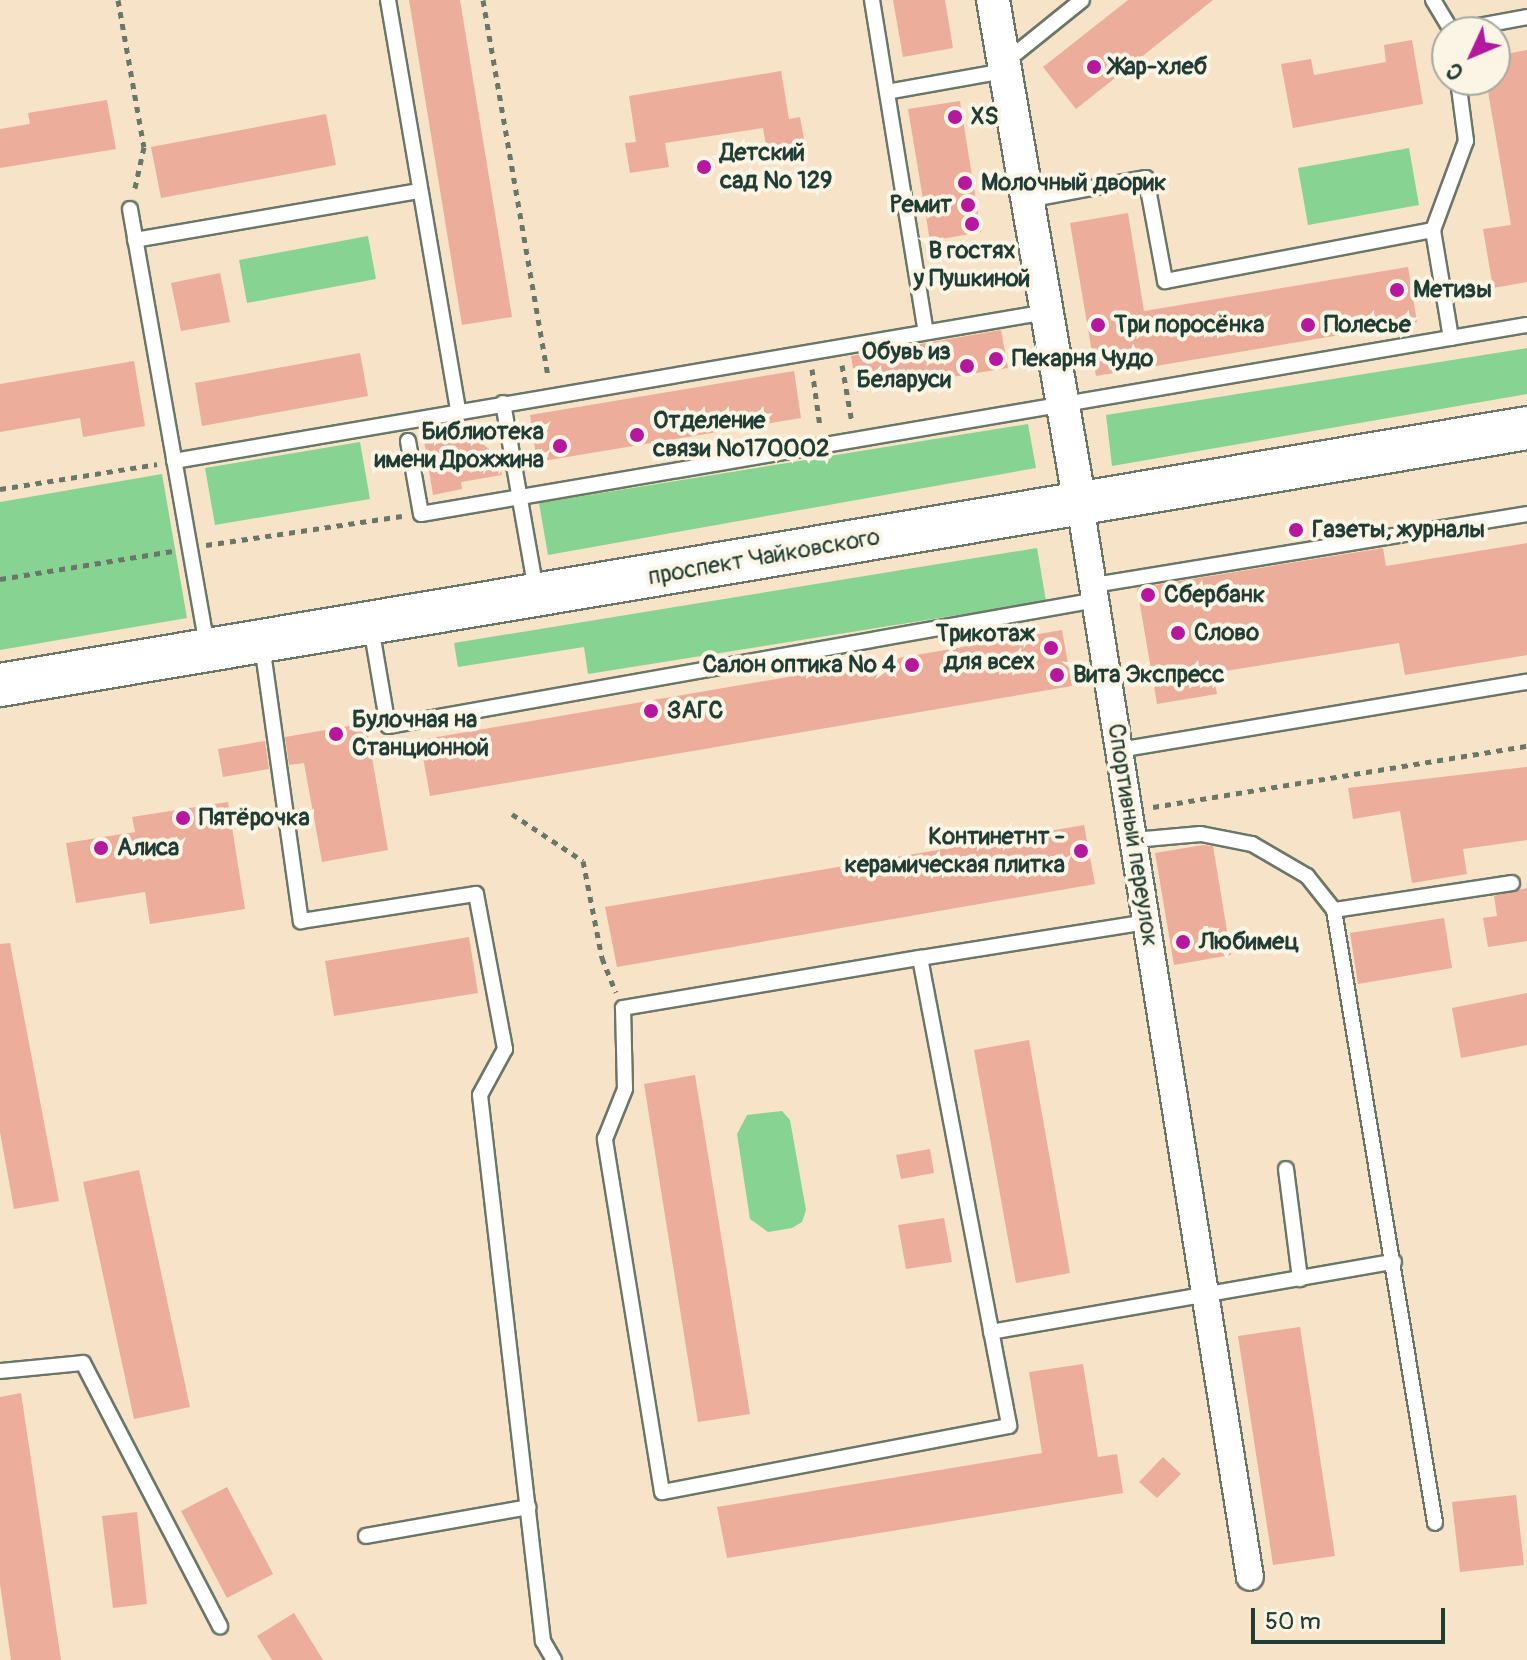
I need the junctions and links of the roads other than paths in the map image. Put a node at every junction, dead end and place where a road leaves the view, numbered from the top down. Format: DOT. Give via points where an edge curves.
graph roads {
  1 [pos="388,0"];
  2 [pos="872,0"];
  3 [pos="993,0"];
  4 [pos="1082,0"];
  5 [pos="1004,67"];
  6 [pos="887,92"];
  7 [pos="1460,96"];
  8 [pos="420,191"];
  9 [pos="1027,200"];
  10 [pos="130,209"];
  11 [pos="1433,230"];
  12 [pos="135,240"];
  13 [pos="1047,312"];
  14 [pos="1527,325"];
  15 [pos="926,332"];
  16 [pos="1451,338"];
  17 [pos="503,403"];
  18 [pos="1063,404"];
  19 [pos="458,411"];
  20 [pos="1527,428"];
  21 [pos="408,441"];
  22 [pos="174,461"];
  23 [pos="519,497"];
  24 [pos="1080,504"];
  25 [pos="1527,514"];
  26 [pos="1095,593"];
  27 [pos="536,595"];
  28 [pos="370,623"];
  29 [pos="261,641"];
  30 [pos="208,650"];
  31 [pos="1527,682"];
  32 [pos="0,685"];
  33 [pos="1119,750"];
  34 [pos="1134,840"];
  35 [pos="1512,883"];
  36 [pos="1334,910"];
  37 [pos="1147,922"];
  38 [pos="920,958"];
  39 [pos="1286,1169"];
  40 [pos="1394,1262"];
  41 [pos="1300,1279"];
  42 [pos="1206,1295"];
  43 [pos="991,1332"];
  44 [pos="0,1371"];
  45 [pos="528,1507"];
  46 [pos="1435,1523"];
  47 [pos="366,1536"];
  48 [pos="1250,1577"];
  49 [pos="220,1626"];
  50 [pos="554,1660"];
  1 -- 8 [label="lane"];
  2 -- 6 [label="lane"];
  3 -- 5 [label="street, Спортивный переулок"];
  4 -- 5 [label="lane"];
  5 -- 6 [label="lane"];
  5 -- 9 [label="street, Спортивный переулок"];
  6 -- 15 [label="lane"];
  7 -- 11 [label="lane" via="1466,141"];
  8 -- 12 [label="lane"];
  8 -- 19 [label="lane"];
  9 -- 11 [label="lane" via="1146,178 1165,281"];
  9 -- 13 [label="street, Спортивный переулок"];
  10 -- 12 [label="lane"];
  11 -- 16 [label="lane"];
  12 -- 22 [label="lane"];
  13 -- 15 [label="lane"];
  13 -- 18 [label="street, Спортивный переулок"];
  14 -- 16 [label="lane"];
  15 -- 17 [label="lane"];
  16 -- 18 [label="lane"];
  17 -- 19 [label="lane"];
  17 -- 23 [label="lane"];
  18 -- 23 [label="lane"];
  18 -- 24 [label="street, Спортивный переулок"];
  19 -- 22 [label="lane"];
  20 -- 24 [label="main road, проспект Чайковского"];
  21 -- 23 [label="lane" via="421,514"];
  22 -- 30 [label="lane"];
  23 -- 27 [label="lane"];
  24 -- 26 [label="street, Спортивный переулок"];
  24 -- 27 [label="main road, проспект Чайковского"];
  25 -- 26 [label="lane"];
  26 -- 28 [label="lane" via="388,726"];
  26 -- 33 [label="street, Спортивный переулок"];
  27 -- 28 [label="main road, проспект Чайковского"];
  28 -- 29 [label="main road, проспект Чайковского"];
  29 -- 30 [label="main road, проспект Чайковского"];
  29 -- 45 [label="lane" via="301,921 476,894 505,1049 480,1095"];
  30 -- 32 [label="main road, проспект Чайковского"];
  31 -- 33 [label="lane"];
  33 -- 34 [label="street, Спортивный переулок"];
  34 -- 36 [label="lane" via="1201,834 1252,844 1307,876"];
  34 -- 37 [label="street, Спортивный переулок"];
  35 -- 36 [label="lane"];
  36 -- 40 [label="lane"];
  37 -- 38 [label="lane"];
  37 -- 42 [label="street, Спортивный переулок"];
  38 -- 43 [label="lane"];
  38 -- 43 [label="lane" via="623,1008 625,1089 605,1139 662,1492 1009,1426"];
  39 -- 41 [label="lane"];
  40 -- 41 [label="lane"];
  40 -- 46 [label="lane"];
  41 -- 42 [label="lane"];
  42 -- 43 [label="lane"];
  42 -- 48 [label="street, Спортивный переулок"];
  44 -- 49 [label="lane" via="83,1363"];
  45 -- 47 [label="lane"];
  45 -- 50 [label="lane" via="543,1641"];
}
